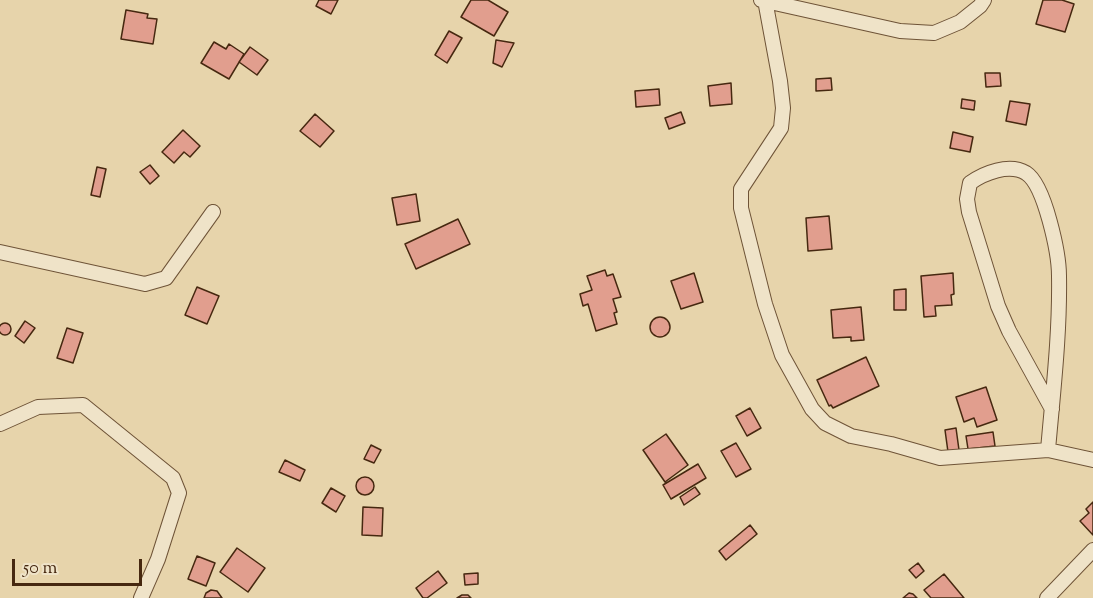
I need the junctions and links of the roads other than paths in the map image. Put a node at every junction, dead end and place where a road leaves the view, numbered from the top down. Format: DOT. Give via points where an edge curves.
graph roads {
  1 [pos="763,0"];
  2 [pos="984,0"];
  3 [pos="213,212"];
  4 [pos="0,252"];
  5 [pos="1052,409"];
  6 [pos="0,424"];
  7 [pos="1048,450"];
  8 [pos="1093,460"];
  9 [pos="1093,550"];
  10 [pos="141,598"];
  11 [pos="1047,598"];
  1 -- 2 [label="street" via="900,31 934,33 960,22"];
  1 -- 7 [label="street" via="780,81 781,128 741,189 741,208 782,355 812,409 825,423 851,436 940,458"];
  3 -- 4 [label="street" via="166,278 145,284"];
  5 -- 5 [label="street" via="1058,257 1048,214 1032,179 1016,169 1000,170 970,183 969,212 1009,331"];
  5 -- 7 [label="street"];
  6 -- 10 [label="street" via="38,407 83,405 173,478 179,493"];
  7 -- 8 [label="street"];
  9 -- 11 [label="street"];
}
